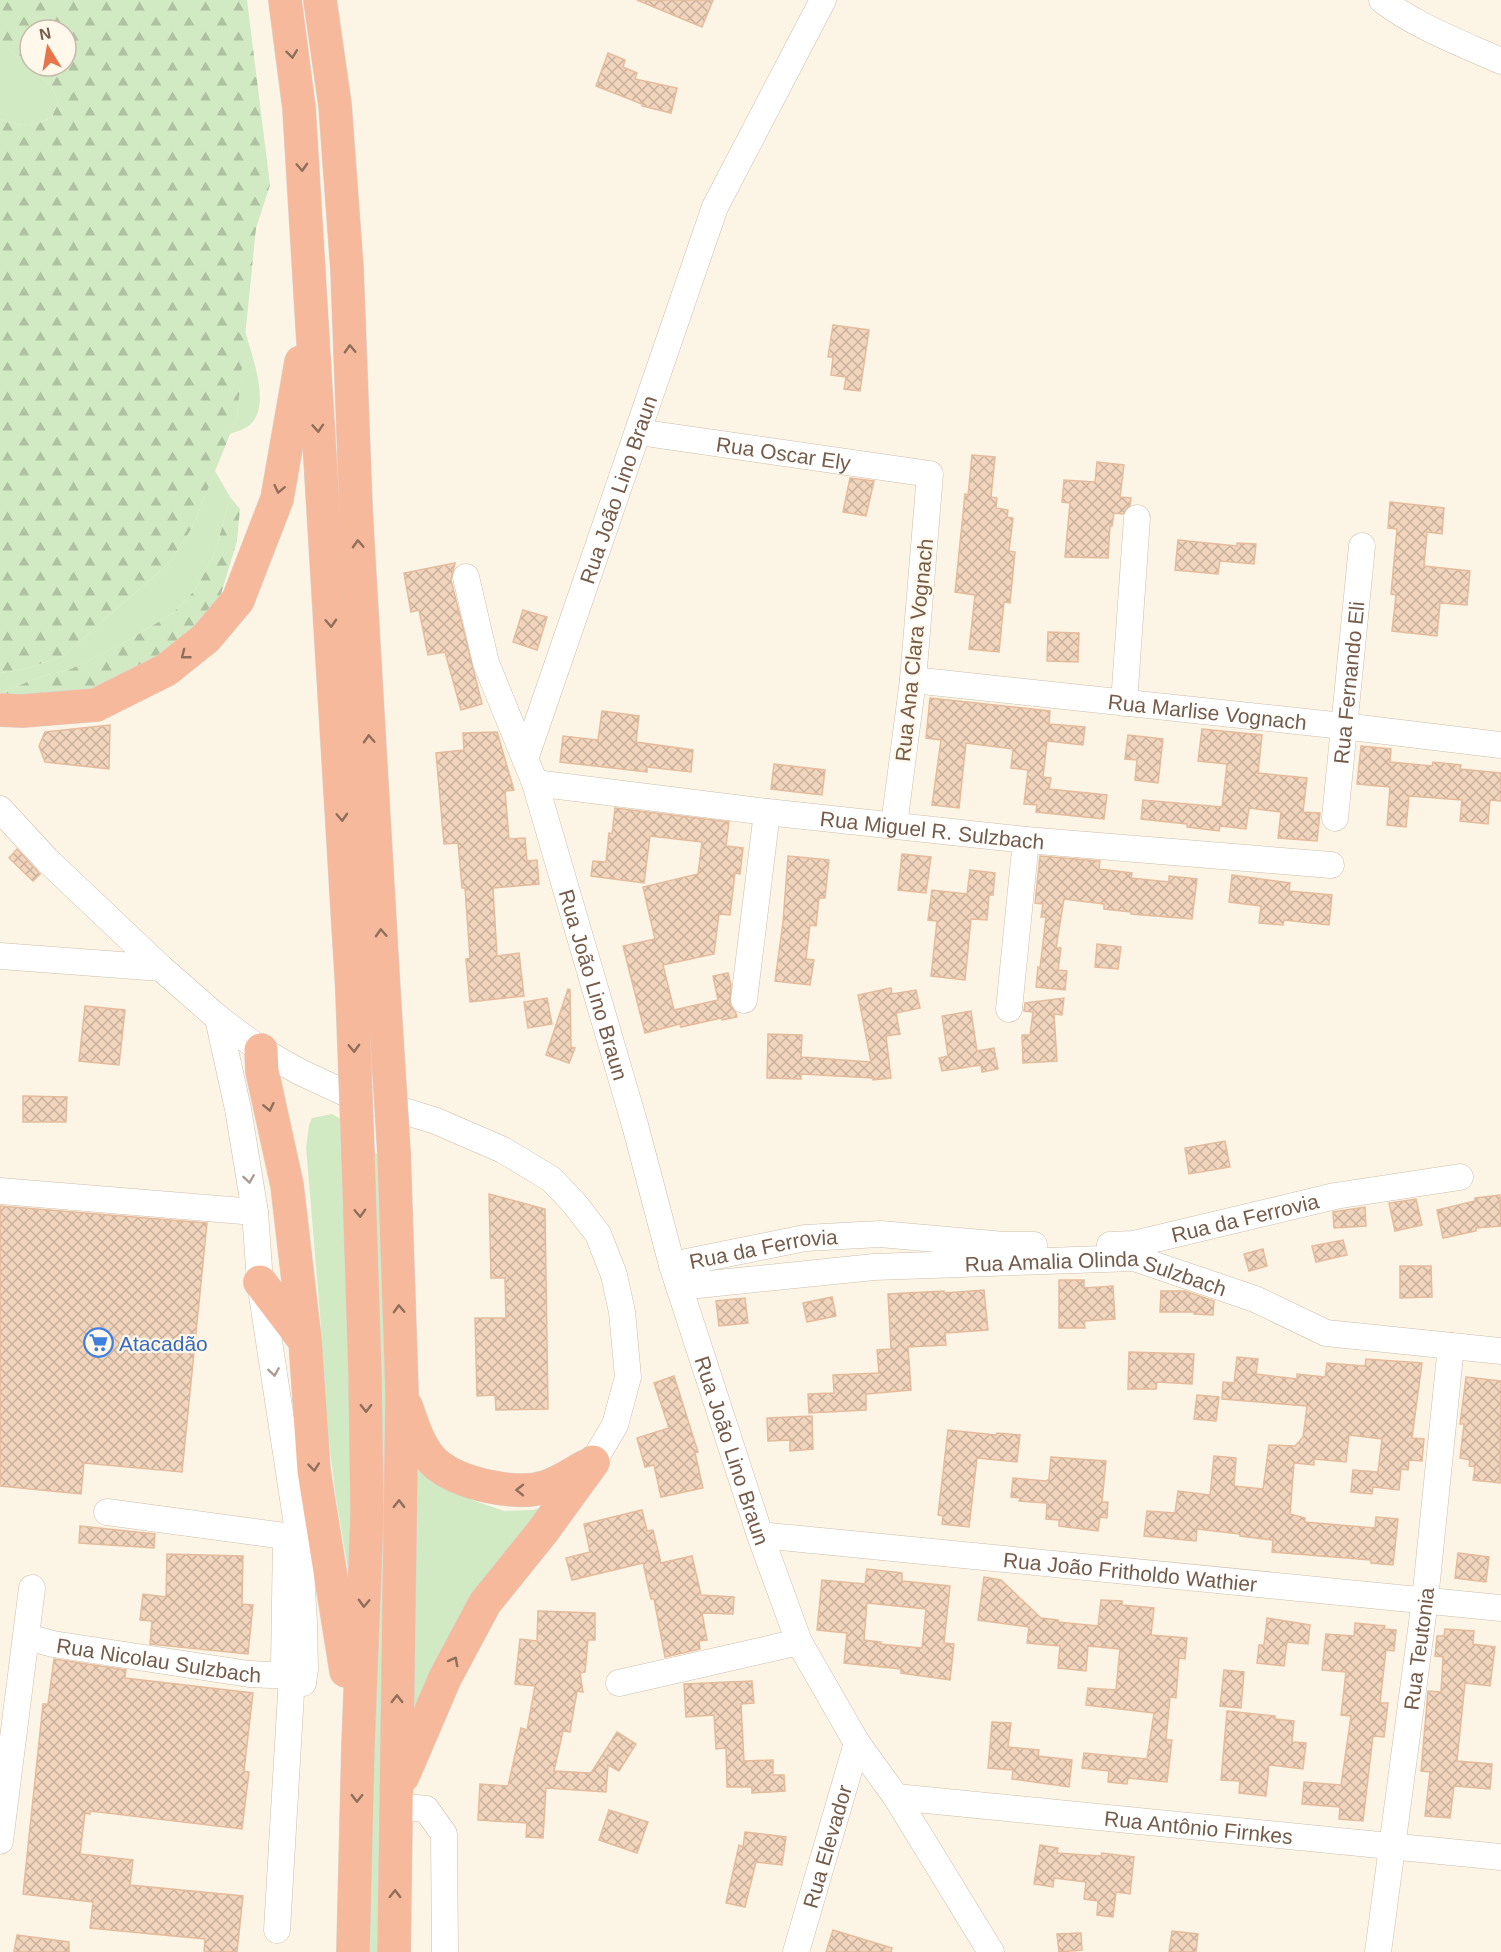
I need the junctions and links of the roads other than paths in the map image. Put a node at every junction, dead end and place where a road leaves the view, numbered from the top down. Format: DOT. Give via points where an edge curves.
graph roads {
  1 [pos="285,0"];
  2 [pos="320,0"];
  3 [pos="824,0"];
  4 [pos="1382,0"];
  5 [pos="1501,61"];
  6 [pos="310,307"];
  7 [pos="638,432"];
  8 [pos="930,474"];
  9 [pos="1137,518"];
  10 [pos="1362,546"];
  11 [pos="466,577"];
  12 [pos="913,680"];
  13 [pos="1124,703"];
  14 [pos="0,710"];
  15 [pos="1343,726"];
  16 [pos="1501,745"];
  17 [pos="525,759"];
  18 [pos="535,783"];
  19 [pos="0,808"];
  20 [pos="767,812"];
  21 [pos="1335,818"];
  22 [pos="894,825"];
  23 [pos="1026,840"];
  24 [pos="1331,865"];
  25 [pos="0,956"];
  26 [pos="160,968"];
  27 [pos="368,991"];
  28 [pos="744,1000"];
  29 [pos="1009,1009"];
  30 [pos="218,1018"];
  31 [pos="261,1050"];
  32 [pos="1460,1177"];
  33 [pos="0,1191"];
  34 [pos="255,1212"];
  35 [pos="1134,1251"];
  36 [pos="676,1276"];
  37 [pos="260,1281"];
  38 [pos="305,1340"];
  39 [pos="1451,1346"];
  40 [pos="1501,1351"];
  41 [pos="402,1393"];
  42 [pos="593,1462"];
  43 [pos="107,1512"];
  44 [pos="760,1535"];
  45 [pos="292,1538"];
  46 [pos="32,1588"];
  47 [pos="1425,1600"];
  48 [pos="1501,1608"];
  49 [pos="27,1637"];
  50 [pos="799,1642"];
  51 [pos="293,1671"];
  52 [pos="619,1683"];
  53 [pos="857,1743"];
  54 [pos="358,1747"];
  55 [pos="896,1797"];
  56 [pos="396,1799"];
  57 [pos="0,1841"];
  58 [pos="1391,1846"];
  59 [pos="1501,1857"];
  60 [pos="277,1930"];
  61 [pos="353,1952"];
  62 [pos="394,1952"];
  63 [pos="445,1952"];
  64 [pos="796,1952"];
  65 [pos="991,1952"];
  66 [pos="1378,1952"];
  1 -- 6 [label="highway, one-way" via="299,108"];
  27 -- 2 [label="highway, one-way" via="347,269 335,105"];
  3 -- 7 [label="street, Rua João Lino Braun" via="715,207"];
  4 -- 5 [label="street" via="1436,32"];
  6 -- 14 [label="highway, one-way" via="277,499 238,600 206,638 166,670 96,705"];
  6 -- 27 [label="highway, one-way" via="326,542"];
  7 -- 8 [label="street, Rua Oscar Ely"];
  7 -- 17 [label="street, Rua João Lino Braun"];
  8 -- 12 [label="street, Rua Ana Clara Vognach"];
  9 -- 13 [label="street"];
  10 -- 15 [label="street, Rua Fernando Eli"];
  11 -- 17 [label="street" via="486,663"];
  12 -- 13 [label="street, Rua Marlise Vognach"];
  12 -- 22 [label="street, Rua Ana Clara Vognach"];
  13 -- 15 [label="street, Rua Marlise Vognach"];
  15 -- 16 [label="street, Rua Marlise Vognach"];
  15 -- 21 [label="street, Rua Fernando Eli"];
  17 -- 18 [label="street, Rua João Lino Braun"];
  18 -- 20 [label="street, Rua Miguel R. Sulzbach"];
  18 -- 36 [label="street, Rua João Lino Braun"];
  19 -- 26 [label="street" via="47,860"];
  20 -- 22 [label="street, Rua Miguel R. Sulzbach"];
  20 -- 28 [label="street"];
  22 -- 23 [label="street, Rua Miguel R. Sulzbach"];
  23 -- 24 [label="street, Rua Miguel R. Sulzbach"];
  23 -- 29 [label="street"];
  25 -- 26 [label="street"];
  26 -- 30 [label="street"];
  41 -- 27 [label="highway, one-way, bridge" via="394,1153"];
  27 -- 54 [label="highway, one-way, bridge" via="358,1154 367,1515"];
  30 -- 31 [label="street"];
  30 -- 34 [label="street, one-way"];
  31 -- 38 [label="highway, one-way" via="287,1185"];
  31 -- 42 [label="street" via="343,1092 436,1121 503,1150 551,1179 574,1203 598,1234 614,1275 628,1377 615,1425"];
  32 -- 35 [label="street, Rua da Ferrovia" via="1335,1196"];
  33 -- 34 [label="street"];
  34 -- 37 [label="street"];
  35 -- 36 [label="street, Rua Amalia Olinda Sulzbach"];
  35 -- 36 [label="street, Rua da Ferrovia" via="869,1234 805,1238"];
  35 -- 39 [label="street, Rua Amalia Olinda Sulzbach" via="1256,1299 1326,1333"];
  36 -- 44 [label="street, Rua João Lino Braun"];
  37 -- 38 [label="highway"];
  37 -- 45 [label="street, one-way"];
  38 -- 54 [label="highway, one-way" via="314,1471"];
  39 -- 40 [label="street, Rua Amalia Olinda Sulzbach"];
  39 -- 47 [label="street, Rua Teutonia"];
  42 -- 41 [label="highway, one-way" via="547,1487 529,1491 473,1482 435,1462 418,1440"];
  56 -- 41 [label="highway, one-way"];
  56 -- 42 [label="highway, one-way" via="445,1678 485,1603"];
  43 -- 45 [label="street"];
  44 -- 47 [label="street, Rua João Fritholdo Wathier"];
  44 -- 50 [label="street, Rua João Lino Braun"];
  45 -- 51 [label="street"];
  46 -- 49 [label="street"];
  47 -- 48 [label="street, Rua João Fritholdo Wathier"];
  47 -- 58 [label="street, Rua Teutonia"];
  49 -- 51 [label="street, Rua Nicolau Sulzbach" via="238,1673"];
  49 -- 57 [label="street"];
  50 -- 52 [label="street"];
  50 -- 53 [label="street, Rua João Lino Braun"];
  51 -- 60 [label="street"];
  53 -- 55 [label="street, Rua João Lino Braun"];
  53 -- 64 [label="street, Rua Elevador"];
  54 -- 61 [label="highway, one-way"];
  55 -- 58 [label="street, Rua Antônio Firnkes"];
  55 -- 65 [label="street, Rua João Lino Braun"];
  62 -- 56 [label="highway, one-way"];
  56 -- 63 [label="street" via="426,1809 444,1834"];
  58 -- 59 [label="street, Rua Antônio Firnkes"];
  58 -- 66 [label="street, Rua Teutonia"];
}
